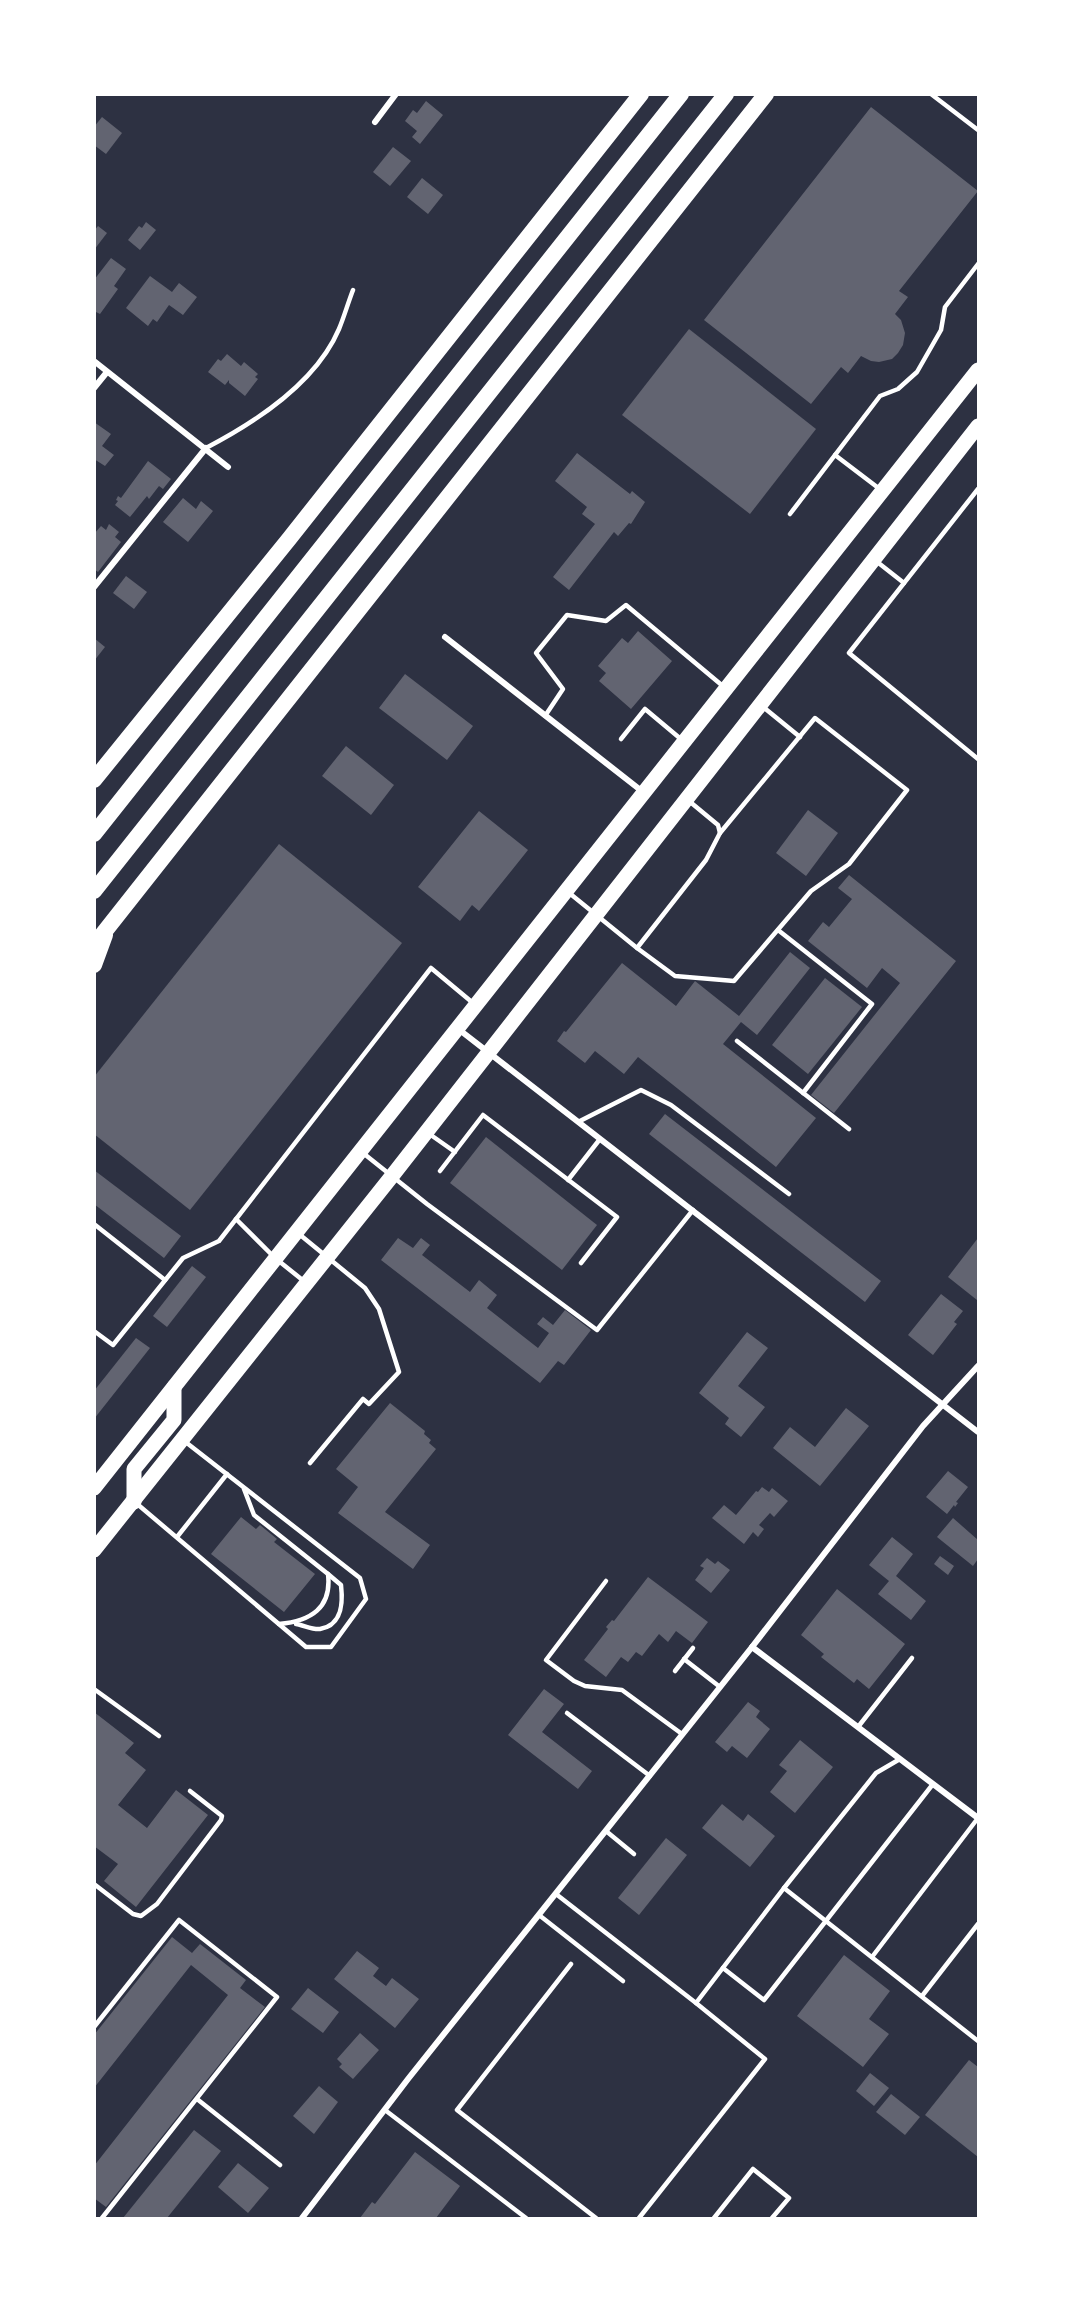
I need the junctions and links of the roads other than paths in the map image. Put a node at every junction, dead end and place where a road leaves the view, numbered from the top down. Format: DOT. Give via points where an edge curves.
graph roads {
  1 [pos="396,94"];
  2 [pos="641,94"];
  3 [pos="681,94"];
  4 [pos="726,94"];
  5 [pos="766,94"];
  6 [pos="931,94"];
  7 [pos="375,122"];
  8 [pos="978,130"];
  9 [pos="978,264"];
  10 [pos="353,290"];
  11 [pos="94,361"];
  12 [pos="978,370"];
  13 [pos="107,372"];
  14 [pos="94,388"];
  15 [pos="978,426"];
  16 [pos="206,448"];
  17 [pos="835,455"];
  18 [pos="228,467"];
  19 [pos="978,489"];
  20 [pos="883,492"];
  21 [pos="790,514"];
  22 [pos="874,559"];
  23 [pos="904,583"];
  24 [pos="94,587"];
  25 [pos="445,637"];
  26 [pos="726,688"];
  27 [pos="760,704"];
  28 [pos="545,716"];
  29 [pos="800,736"];
  30 [pos="621,739"];
  31 [pos="684,741"];
  32 [pos="978,759"];
  33 [pos="94,780"];
  34 [pos="643,792"];
  35 [pos="686,800"];
  36 [pos="720,833"];
  37 [pos="94,834"];
  38 [pos="566,890"];
  39 [pos="94,891"];
  40 [pos="596,915"];
  41 [pos="108,928"];
  42 [pos="778,930"];
  43 [pos="94,945"];
  44 [pos="637,948"];
  45 [pos="94,965"];
  46 [pos="475,1005"];
  47 [pos="457,1028"];
  48 [pos="737,1041"];
  49 [pos="488,1052"];
  50 [pos="803,1093"];
  51 [pos="578,1122"];
  52 [pos="849,1129"];
  53 [pos="426,1131"];
  54 [pos="600,1139"];
  55 [pos="360,1150"];
  56 [pos="454,1152"];
  57 [pos="441,1171"];
  58 [pos="392,1176"];
  59 [pos="568,1180"];
  60 [pos="789,1194"];
  61 [pos="693,1210"];
  62 [pos="236,1219"];
  63 [pos="94,1224"];
  64 [pos="296,1232"];
  65 [pos="327,1257"];
  66 [pos="275,1258"];
  67 [pos="581,1263"];
  68 [pos="165,1280"];
  69 [pos="307,1283"];
  70 [pos="94,1331"];
  71 [pos="978,1366"];
  72 [pos="174,1387"];
  73 [pos="943,1404"];
  74 [pos="978,1432"];
  75 [pos="182,1439"];
  76 [pos="310,1463"];
  77 [pos="227,1474"];
  78 [pos="97,1480"];
  79 [pos="244,1488"];
  80 [pos="134,1502"];
  81 [pos="177,1537"];
  82 [pos="94,1550"];
  83 [pos="328,1574"];
  84 [pos="606,1581"];
  85 [pos="293,1623"];
  86 [pos="279,1624"];
  87 [pos="752,1647"];
  88 [pos="693,1648"];
  89 [pos="912,1658"];
  90 [pos="684,1659"];
  91 [pos="675,1671"];
  92 [pos="720,1687"];
  93 [pos="94,1689"];
  94 [pos="567,1713"];
  95 [pos="858,1727"];
  96 [pos="682,1734"];
  97 [pos="159,1736"];
  98 [pos="900,1759"];
  99 [pos="650,1776"];
  100 [pos="933,1784"];
  101 [pos="189,1791"];
  102 [pos="978,1818"];
  103 [pos="606,1831"];
  104 [pos="634,1854"];
  105 [pos="94,1884"];
  106 [pos="784,1887"];
  107 [pos="556,1894"];
  108 [pos="539,1915"];
  109 [pos="825,1920"];
  110 [pos="978,1924"];
  111 [pos="872,1957"];
  112 [pos="571,1964"];
  113 [pos="723,1968"];
  114 [pos="623,1981"];
  115 [pos="922,1996"];
  116 [pos="696,2004"];
  117 [pos="94,2027"];
  118 [pos="978,2041"];
  119 [pos="197,2099"];
  120 [pos="385,2110"];
  121 [pos="280,2164"];
  122 [pos="102,2218"];
  123 [pos="302,2218"];
  124 [pos="526,2218"];
  125 [pos="596,2218"];
  126 [pos="639,2218"];
  127 [pos="714,2218"];
  128 [pos="772,2218"];
  1 -- 7 [label="street"];
  2 -- 33 [label="highway"];
  3 -- 37 [label="highway"];
  4 -- 39 [label="highway"];
  5 -- 41 [label="highway"];
  6 -- 8 [label="lane"];
  9 -- 17 [label="lane" via="945,307 941,330 917,372 898,389 880,396"];
  10 -- 16 [label="lane" via="338,331 304,381 270,408"];
  11 -- 13 [label="street"];
  12 -- 20 [label="main road"];
  13 -- 14 [label="street"];
  13 -- 16 [label="street"];
  15 -- 22 [label="main road"];
  16 -- 18 [label="street"];
  16 -- 24 [label="street"];
  17 -- 20 [label="lane"];
  17 -- 21 [label="lane"];
  19 -- 23 [label="lane"];
  20 -- 26 [label="main road"];
  22 -- 23 [label="lane"];
  22 -- 27 [label="main road"];
  23 -- 32 [label="lane" via="849,653"];
  25 -- 28 [label="street"];
  26 -- 28 [label="lane" via="626,605 606,621 567,615 536,653 563,689"];
  26 -- 31 [label="main road"];
  27 -- 29 [label="lane"];
  27 -- 35 [label="main road"];
  28 -- 34 [label="street"];
  29 -- 36 [label="lane"];
  29 -- 42 [label="lane" via="815,718 907,790 849,864 811,891"];
  30 -- 31 [label="lane" via="645,709"];
  31 -- 34 [label="main road"];
  34 -- 38 [label="main road"];
  35 -- 36 [label="lane" via="718,825"];
  35 -- 40 [label="main road"];
  36 -- 44 [label="lane" via="706,860"];
  38 -- 40 [label="lane"];
  38 -- 46 [label="main road"];
  40 -- 44 [label="lane"];
  40 -- 49 [label="main road"];
  41 -- 43 [label="highway"];
  41 -- 45 [label="highway"];
  42 -- 44 [label="lane" via="734,981 675,976"];
  42 -- 50 [label="lane" via="872,1004"];
  46 -- 47 [label="main road"];
  46 -- 62 [label="lane" via="431,968"];
  47 -- 49 [label="street"];
  47 -- 55 [label="main road"];
  48 -- 50 [label="lane"];
  49 -- 51 [label="street"];
  49 -- 53 [label="main road"];
  50 -- 52 [label="lane"];
  51 -- 54 [label="street"];
  51 -- 60 [label="lane" via="641,1090 671,1105"];
  53 -- 56 [label="lane"];
  53 -- 58 [label="main road"];
  54 -- 59 [label="lane"];
  54 -- 61 [label="street"];
  55 -- 58 [label="lane"];
  55 -- 64 [label="main road"];
  56 -- 57 [label="lane"];
  56 -- 59 [label="lane" via="483,1115"];
  58 -- 61 [label="lane" via="597,1330"];
  58 -- 65 [label="main road"];
  59 -- 67 [label="lane" via="616,1217"];
  61 -- 73 [label="street"];
  62 -- 66 [label="lane"];
  62 -- 68 [label="lane" via="219,1241 183,1258"];
  63 -- 68 [label="lane"];
  64 -- 65 [label="lane"];
  64 -- 66 [label="main road"];
  65 -- 69 [label="main road"];
  65 -- 76 [label="lane" via="365,1288 379,1309 399,1372 369,1404 363,1399"];
  66 -- 69 [label="lane"];
  66 -- 72 [label="main road"];
  68 -- 70 [label="lane" via="112,1345"];
  69 -- 75 [label="main road"];
  71 -- 73 [label="street"];
  72 -- 78 [label="main road"];
  72 -- 80 [label="main road" via="174,1420 134,1469"];
  73 -- 74 [label="street"];
  73 -- 87 [label="street"];
  75 -- 77 [label="lane"];
  75 -- 80 [label="main road"];
  77 -- 79 [label="lane"];
  77 -- 81 [label="lane"];
  79 -- 83 [label="lane" via="254,1515"];
  79 -- 86 [label="lane" via="360,1578 366,1599 331,1647 306,1647"];
  80 -- 81 [label="lane"];
  80 -- 82 [label="main road"];
  81 -- 86 [label="lane"];
  83 -- 85 [label="lane" via="330,1590 323,1603 307,1619"];
  83 -- 85 [label="lane" via="341,1585 343,1604 339,1616 319,1629"];
  84 -- 96 [label="lane" via="546,1660 585,1686 622,1690"];
  85 -- 86 [label="lane"];
  87 -- 92 [label="street"];
  87 -- 95 [label="street"];
  88 -- 90 [label="lane"];
  89 -- 95 [label="lane"];
  90 -- 91 [label="lane"];
  90 -- 92 [label="lane"];
  92 -- 96 [label="street"];
  93 -- 97 [label="lane"];
  94 -- 99 [label="lane"];
  95 -- 98 [label="street"];
  96 -- 99 [label="street"];
  98 -- 100 [label="street"];
  98 -- 106 [label="lane" via="876,1773"];
  99 -- 103 [label="street"];
  100 -- 102 [label="street"];
  100 -- 109 [label="lane"];
  101 -- 105 [label="lane" via="222,1816 221,1820 157,1904 141,1916 133,1914"];
  102 -- 111 [label="lane"];
  103 -- 104 [label="lane"];
  103 -- 107 [label="street"];
  106 -- 109 [label="lane"];
  106 -- 113 [label="lane"];
  107 -- 108 [label="street"];
  107 -- 116 [label="lane"];
  108 -- 114 [label="lane"];
  108 -- 120 [label="street"];
  109 -- 111 [label="lane"];
  109 -- 113 [label="lane" via="764,2000"];
  110 -- 115 [label="lane"];
  111 -- 115 [label="lane"];
  112 -- 125 [label="lane" via="457,2110"];
  113 -- 116 [label="lane"];
  115 -- 118 [label="lane"];
  116 -- 126 [label="lane" via="765,2060"];
  117 -- 119 [label="lane" via="179,1920 277,1997"];
  119 -- 121 [label="lane"];
  119 -- 122 [label="lane"];
  120 -- 123 [label="street"];
  120 -- 124 [label="lane"];
  127 -- 128 [label="lane" via="753,2169 789,2198"];
}
